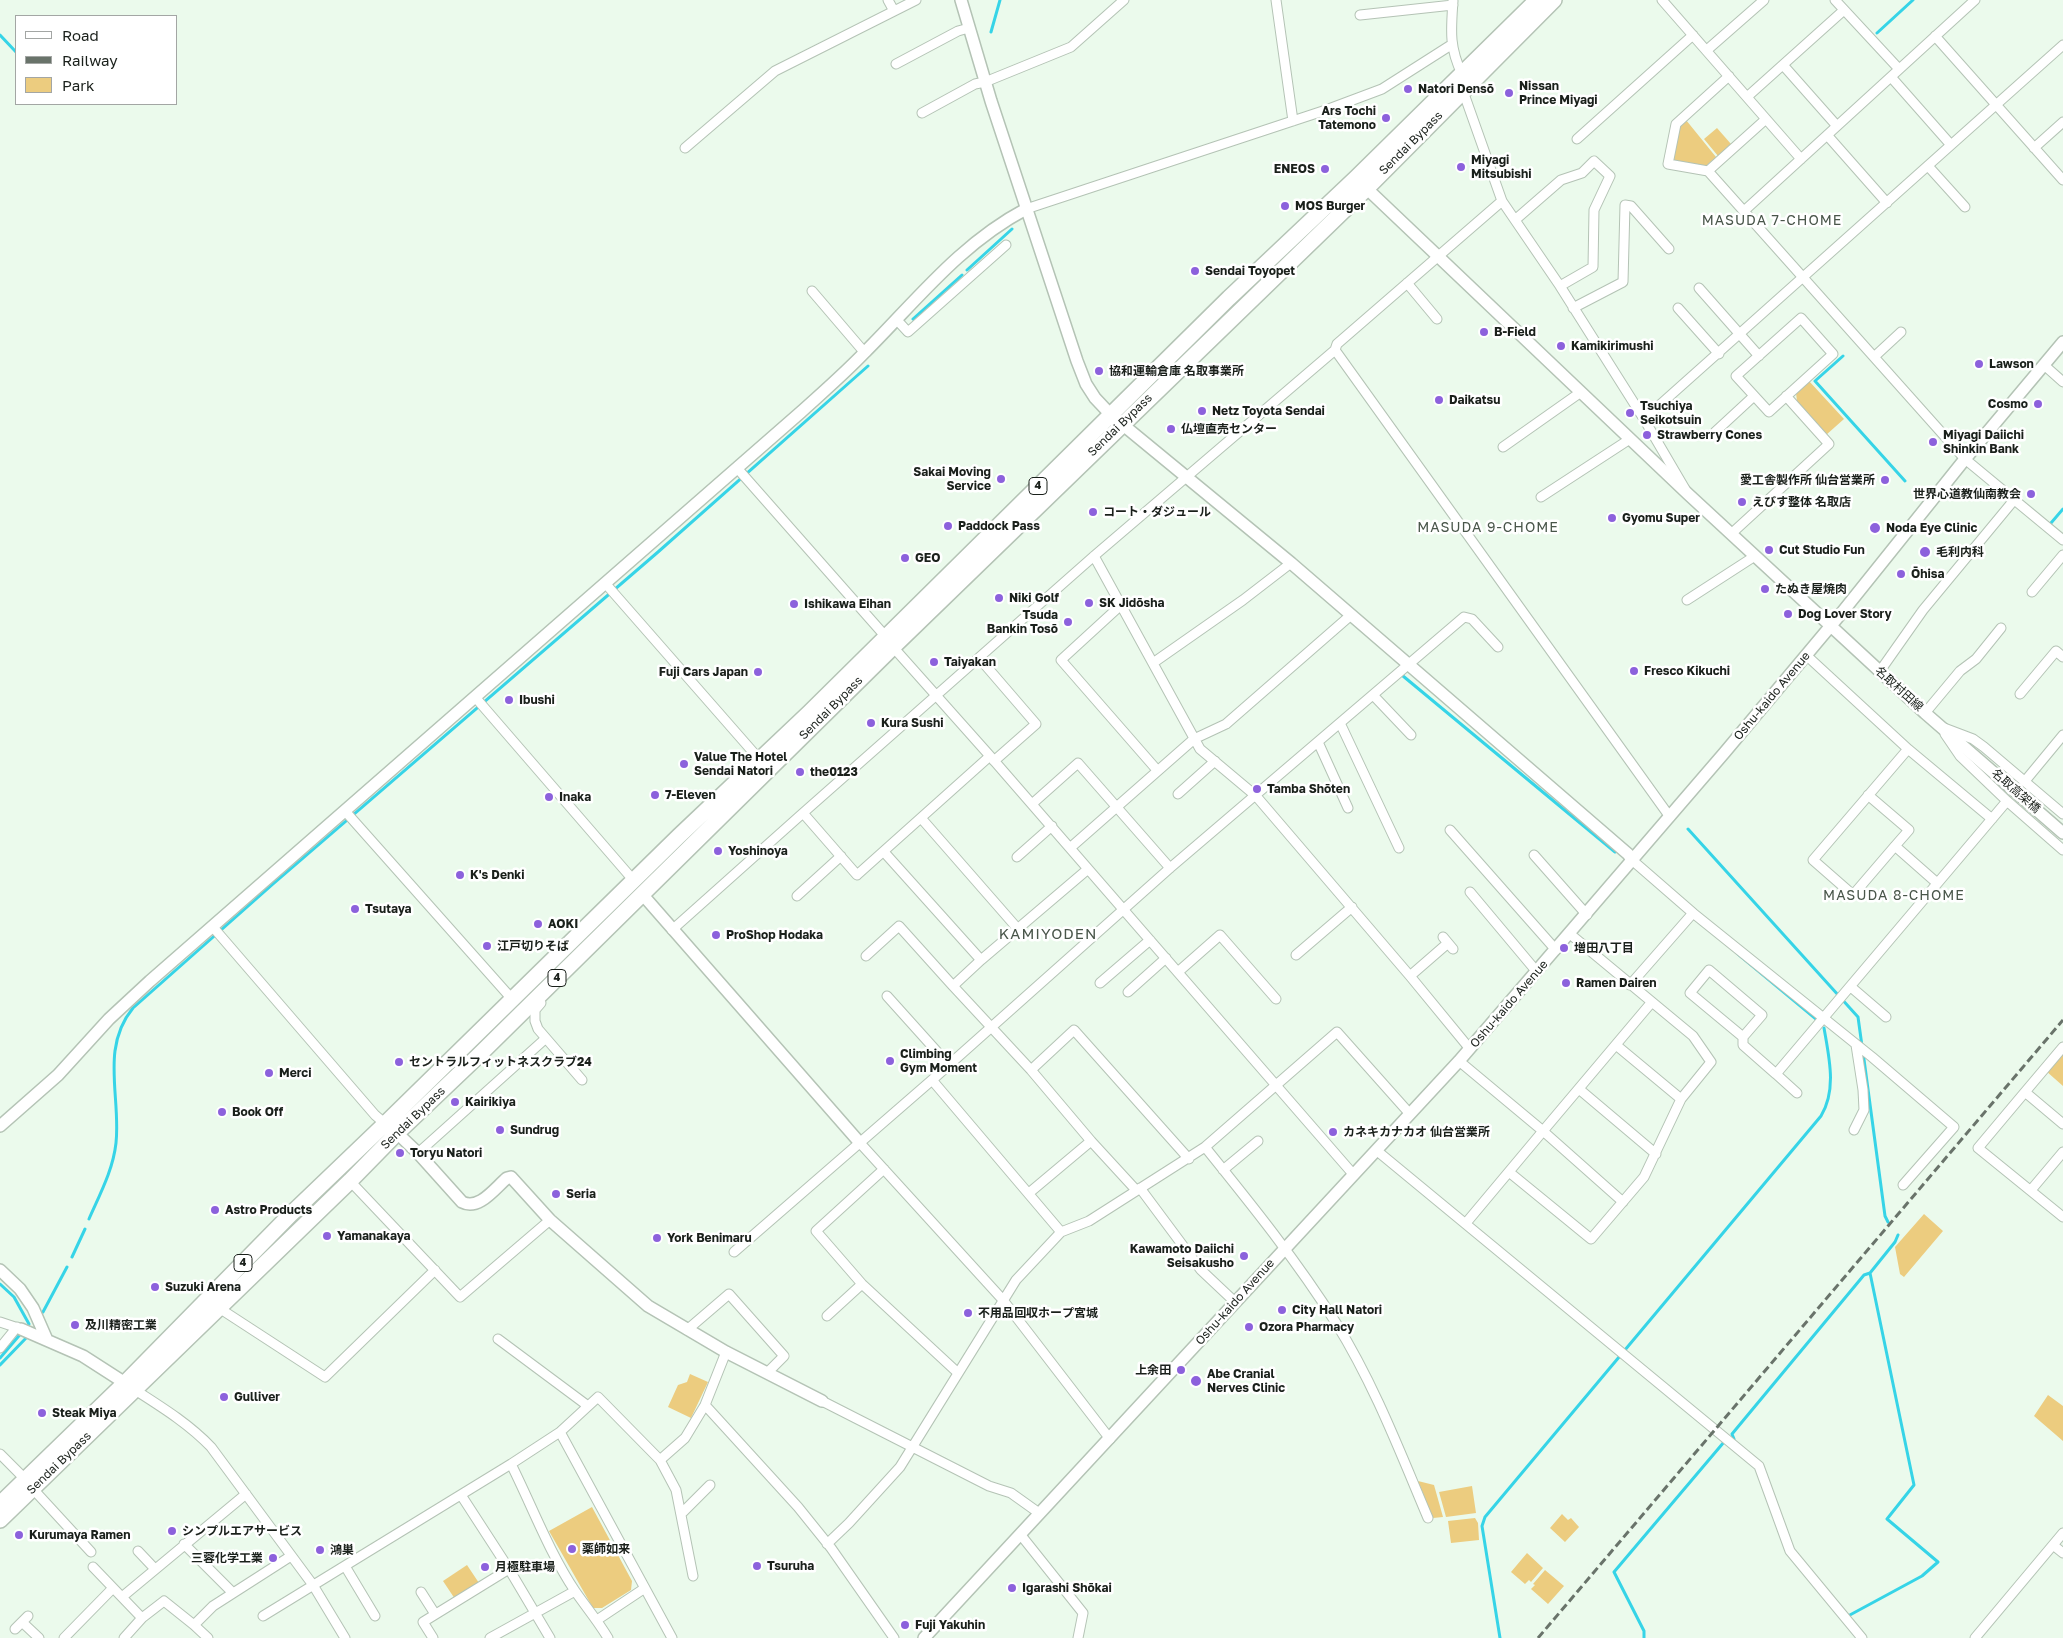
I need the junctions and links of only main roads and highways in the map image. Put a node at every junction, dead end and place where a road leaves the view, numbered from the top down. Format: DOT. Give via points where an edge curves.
graph roads {
  1 [pos="1537,0"];
  2 [pos="1554,0"];
  3 [pos="1361,183"];
  4 [pos="889,642"];
  5 [pos="638,887"];
  6 [pos="391,1128"];
  7 [pos="130,1386"];
  8 [pos="29,1484"];
  9 [pos="0,1504"];
  10 [pos="0,1520"];
  1 -- 3 [label="highway, Sendai Bypass / 4" via="1462,74"];
  2 -- 3 [label="highway, Sendai Bypass / 4" via="1463,92"];
  3 -- 4 [label="highway, Sendai Bypass / 4"];
  4 -- 5 [label="highway, Sendai Bypass / 4"];
  4 -- 5 [label="highway, Sendai Bypass / 4" via="679,836"];
  5 -- 6 [label="highway, Sendai Bypass / 4" via="512,999"];
  5 -- 6 [label="highway, Sendai Bypass / 4" via="611,925 478,1056"];
  6 -- 7 [label="highway, Sendai Bypass / 4" via="291,1214"];
  6 -- 7 [label="highway, Sendai Bypass / 4" via="350,1181 219,1308"];
  7 -- 8 [label="highway, Sendai Bypass / 4"];
  8 -- 9 [label="highway, Sendai Bypass / 4"];
  8 -- 10 [label="highway, Sendai Bypass / 4"];
}
